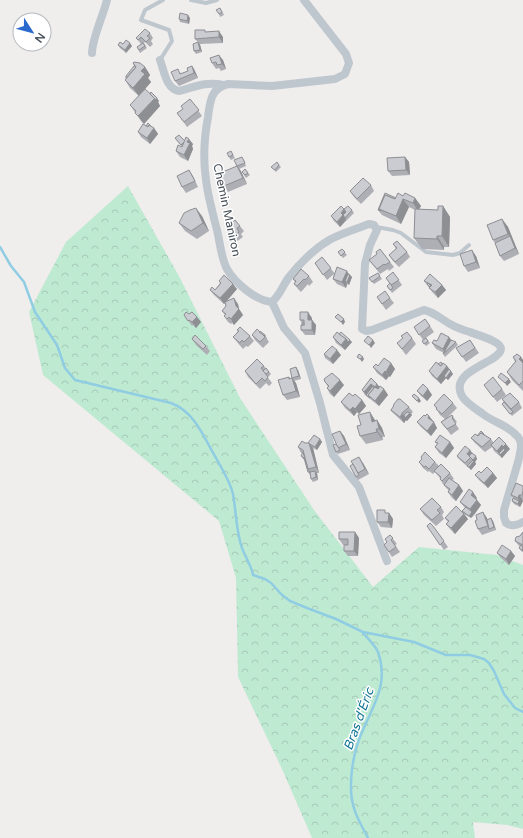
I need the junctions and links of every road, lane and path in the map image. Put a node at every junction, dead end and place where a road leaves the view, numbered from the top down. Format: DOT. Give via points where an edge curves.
graph roads {
  1 [pos="107,0"];
  2 [pos="163,0"];
  3 [pos="191,0"];
  4 [pos="217,0"];
  5 [pos="304,0"];
  6 [pos="92,53"];
  7 [pos="160,60"];
  8 [pos="223,85"];
  9 [pos="376,227"];
  10 [pos="469,245"];
  11 [pos="272,302"];
  12 [pos="523,522"];
  13 [pos="387,561"];
  1 -- 6 [label="street"];
  2 -- 7 [label="lane" via="145,10 141,20 169,30 172,42"];
  3 -- 4 [label="lane" via="206,3"];
  5 -- 8 [label="street" via="346,54 349,63 345,74 335,79 295,84"];
  7 -- 8 [label="street" via="169,86 175,91 207,83"];
  8 -- 11 [label="street, Chemin Maniron" via="215,90 211,98 204,136 206,181 219,240 226,268 238,283 265,302"];
  9 -- 10 [label="lane" via="401,233 426,252 453,255 460,253"];
  9 -- 11 [label="street" via="369,224 319,247 290,276"];
  9 -- 12 [label="street" via="365,264 362,329 372,330 424,310 499,345 498,354 466,376 461,384 461,391 471,404 487,417 509,428 520,440 519,459 504,517 509,525"];
  11 -- 13 [label="street" via="284,328 304,353 333,455 359,487"];
}
